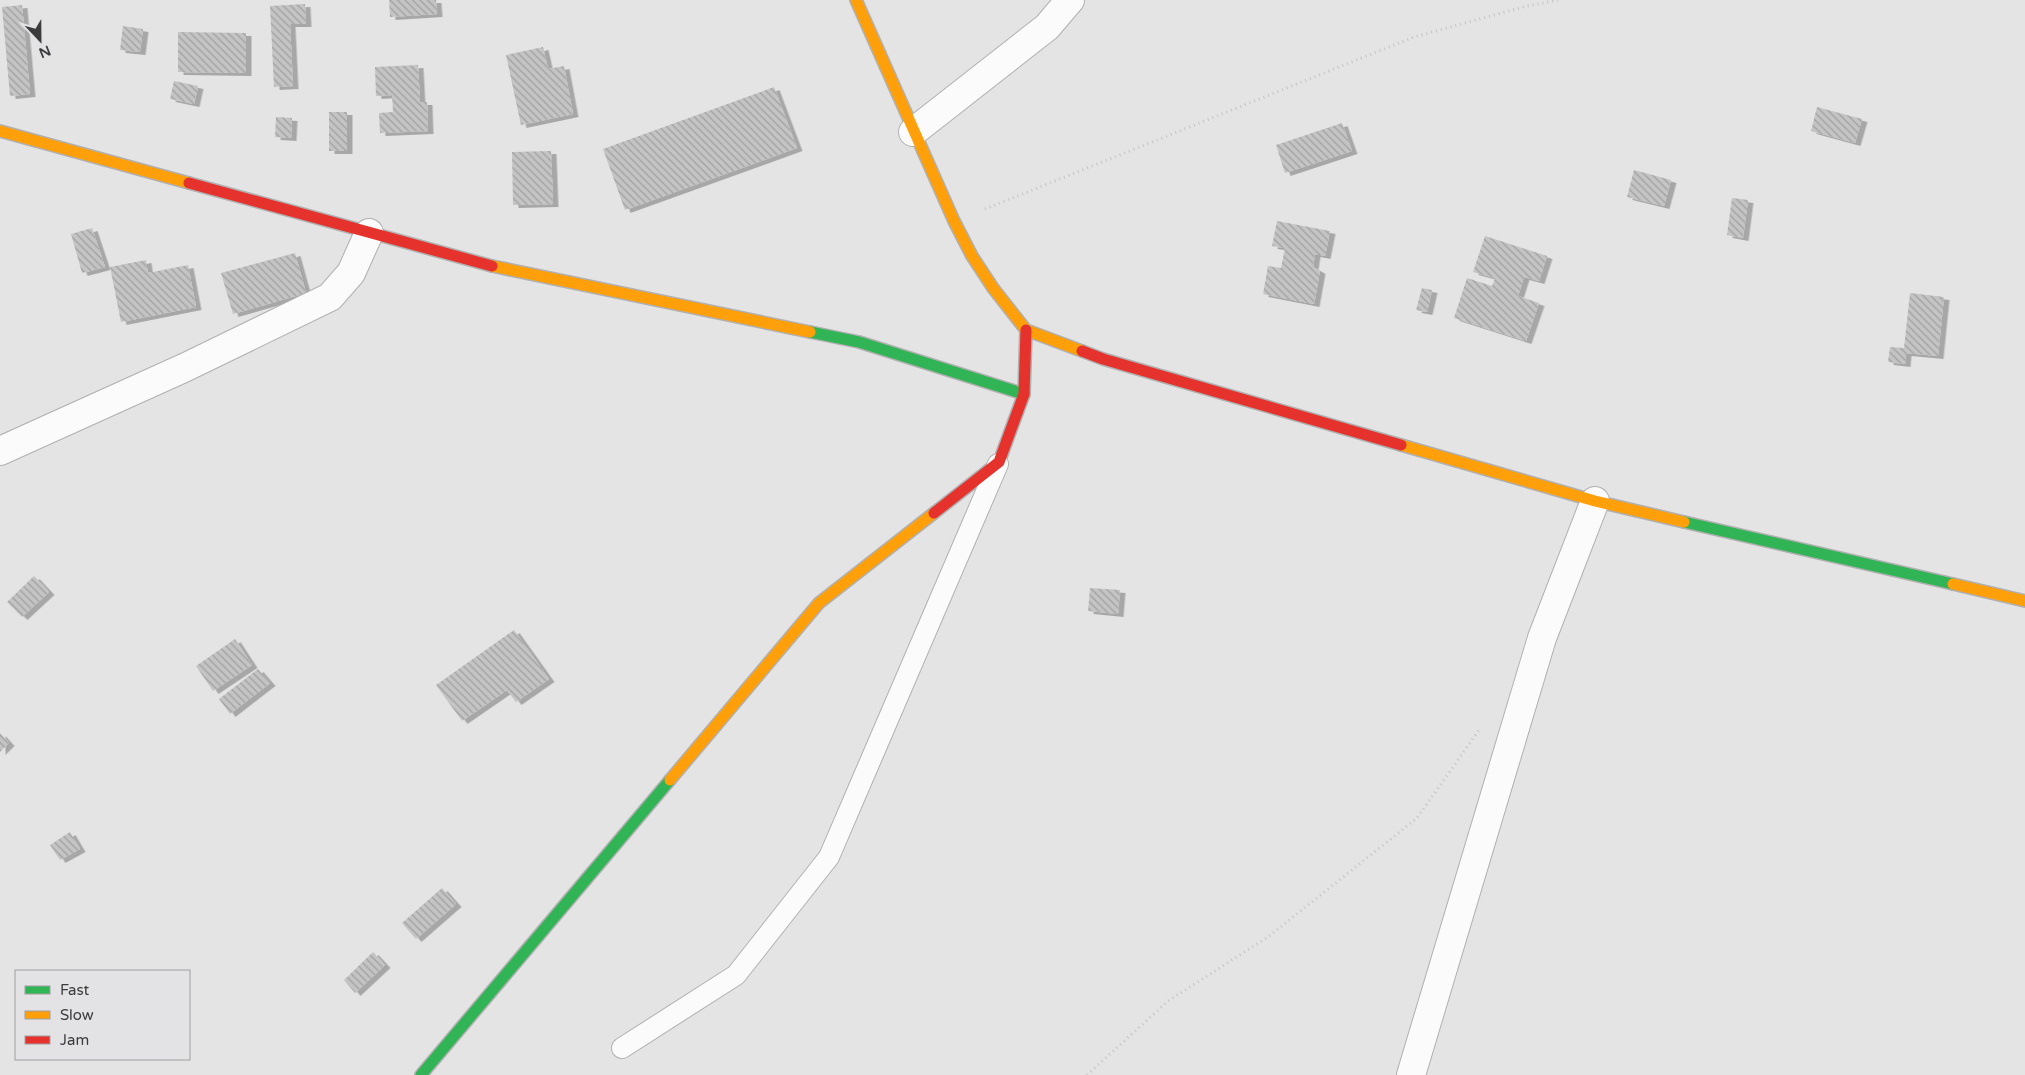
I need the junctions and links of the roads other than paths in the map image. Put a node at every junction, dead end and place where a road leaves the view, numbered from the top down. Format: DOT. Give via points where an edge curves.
graph roads {
  1 [pos="856,0"];
  2 [pos="1070,0"];
  3 [pos="0,131"];
  4 [pos="914,132"];
  5 [pos="369,233"];
  6 [pos="1026,330"];
  7 [pos="1024,394"];
  8 [pos="0,451"];
  9 [pos="999,462"];
  10 [pos="1595,501"];
  11 [pos="2025,601"];
  12 [pos="622,1048"];
  13 [pos="421,1075"];
  14 [pos="1412,1075"];
  1 -- 4 [label="street"];
  2 -- 4 [label="street" via="1047,27"];
  3 -- 5 [label="street"];
  4 -- 6 [label="street" via="972,256"];
  5 -- 7 [label="street" via="470,261 859,342"];
  5 -- 8 [label="street" via="351,273 330,297 186,367"];
  6 -- 7 [label="street"];
  6 -- 10 [label="street" via="1103,359"];
  7 -- 9 [label="street"];
  9 -- 12 [label="lane" via="829,858 736,975"];
  9 -- 13 [label="street" via="819,603"];
  10 -- 11 [label="street"];
  10 -- 14 [label="street" via="1542,638"];
}
